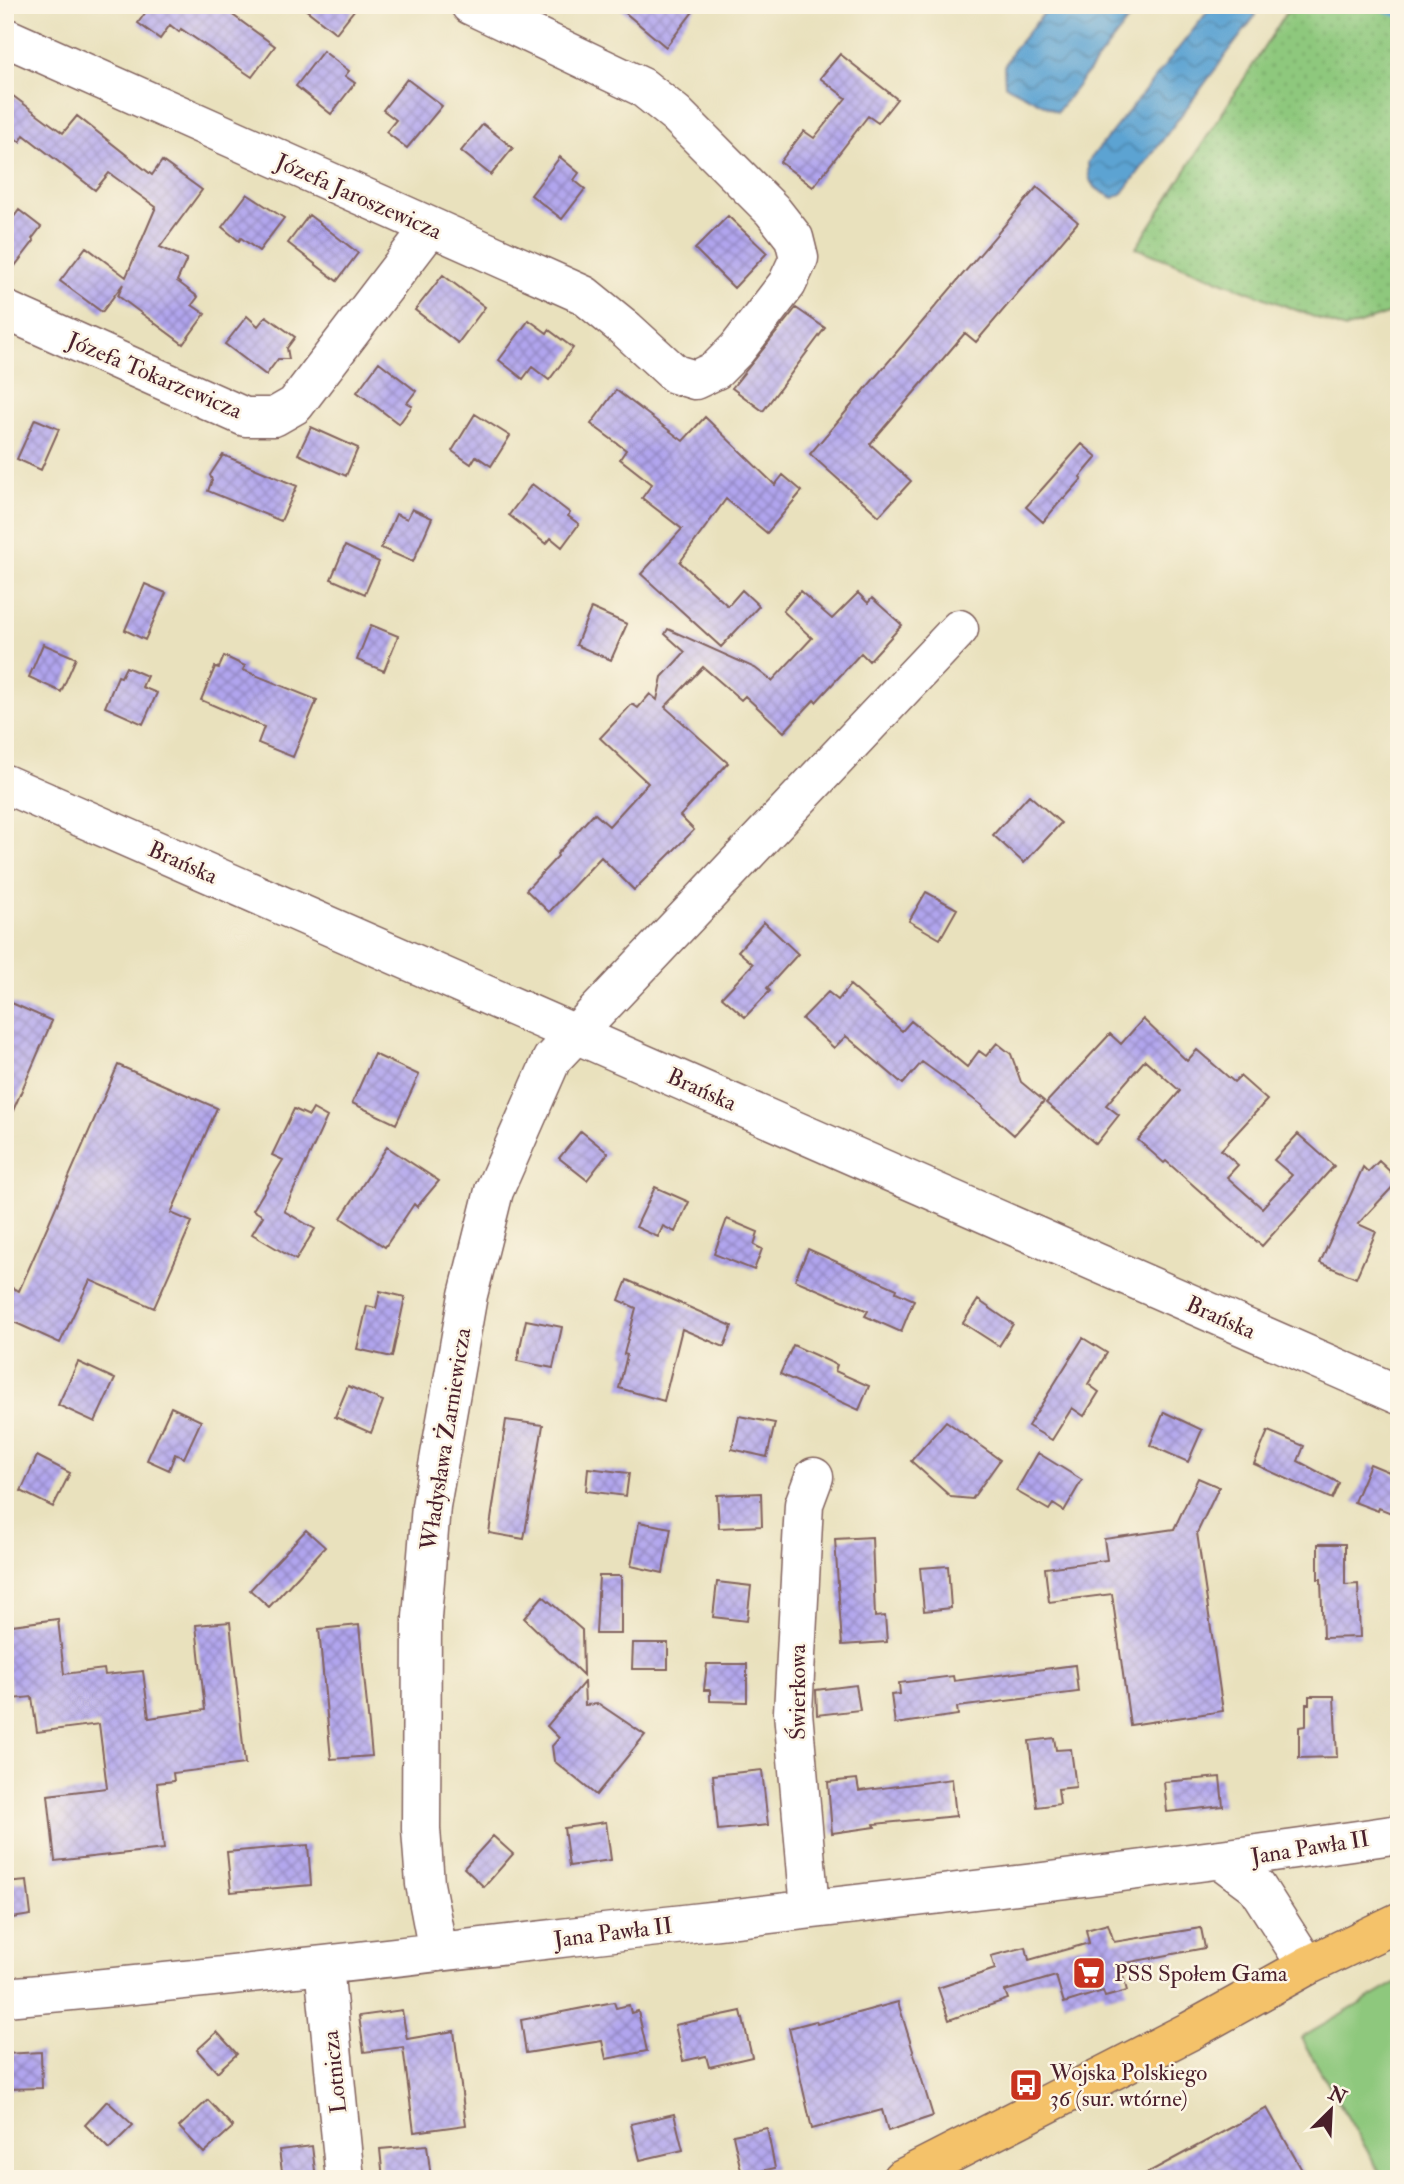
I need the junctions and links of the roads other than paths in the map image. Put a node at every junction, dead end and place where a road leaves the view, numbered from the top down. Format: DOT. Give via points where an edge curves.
graph roads {
  1 [pos="470,5"];
  2 [pos="5,37"];
  3 [pos="430,228"];
  4 [pos="5,310"];
  5 [pos="959,629"];
  6 [pos="5,784"];
  7 [pos="575,1034"];
  8 [pos="1399,1395"];
  9 [pos="814,1477"];
  10 [pos="1399,1834"];
  11 [pos="1221,1860"];
  12 [pos="810,1909"];
  13 [pos="1399,1922"];
  14 [pos="438,1952"];
  15 [pos="324,1966"];
  16 [pos="1307,1966"];
  17 [pos="5,1997"];
  18 [pos="345,2179"];
  19 [pos="901,2179"];
  1 -- 3 [label="street, Józefa Jaroszewicza" via="642,87 676,114 772,210 793,238 799,258 787,284 737,349 716,370 695,380 675,374 583,295"];
  2 -- 3 [label="street, Józefa Jaroszewicza"];
  3 -- 4 [label="street, Józefa Tokarzewicza" via="295,405 274,417 245,417"];
  5 -- 7 [label="street, Władysława Żarniewicza"];
  6 -- 7 [label="street, Brańska"];
  7 -- 8 [label="street, Brańska"];
  7 -- 14 [label="street, Władysława Żarniewicza" via="552,1059 494,1191 468,1295 430,1506 422,1617 421,1829 425,1884"];
  9 -- 12 [label="street, Świerkowa" via="804,1504 793,1712"];
  10 -- 11 [label="street, Jana Pawła II"];
  11 -- 12 [label="street, Jana Pawła II"];
  11 -- 16 [label="street, Jana Pawła II" via="1256,1886"];
  12 -- 14 [label="street, Jana Pawła II"];
  13 -- 16 [label="main road"];
  14 -- 15 [label="street, Jana Pawła II"];
  15 -- 17 [label="street, Jana Pawła II"];
  15 -- 18 [label="street, Lotnicza"];
  16 -- 19 [label="main road"];
}
